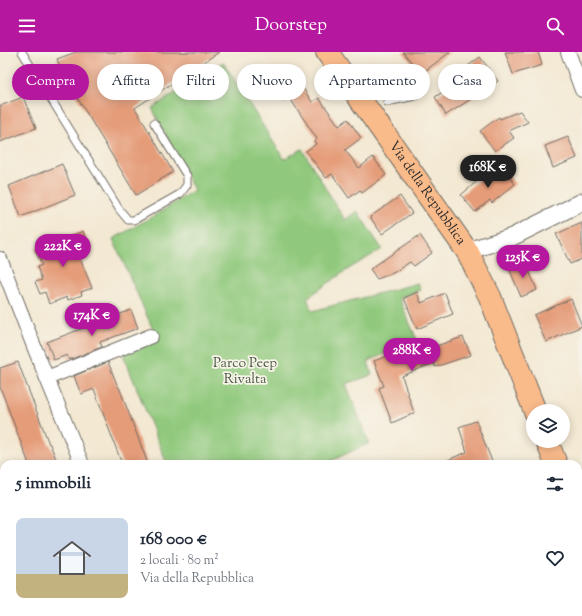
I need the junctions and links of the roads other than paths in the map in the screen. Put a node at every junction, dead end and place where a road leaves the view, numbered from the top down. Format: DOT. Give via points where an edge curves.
graph roads {
  1 [pos="22,52"];
  2 [pos="327,52"];
  3 [pos="568,52"];
  4 [pos="582,90"];
  5 [pos="396,100"];
  6 [pos="387,102"];
  7 [pos="154,124"];
  8 [pos="582,202"];
  9 [pos="467,251"];
  10 [pos="0,259"];
  11 [pos="151,336"];
  12 [pos="47,378"];
  13 [pos="532,404"];
  14 [pos="550,448"];
  15 [pos="80,460"];
  16 [pos="554,460"];
  1 -- 7 [label="lane" via="128,220 134,220 180,194 188,184 187,176"];
  2 -- 9 [label="main road, Via della Repubblica"];
  3 -- 4 [label="street"];
  5 -- 6 [label="lane"];
  8 -- 9 [label="street" via="512,237"];
  9 -- 13 [label="main road, Via della Repubblica" via="490,296"];
  10 -- 12 [label="street"];
  11 -- 12 [label="street"];
  12 -- 15 [label="street"];
  14 -- 16 [label="main road"];
}
